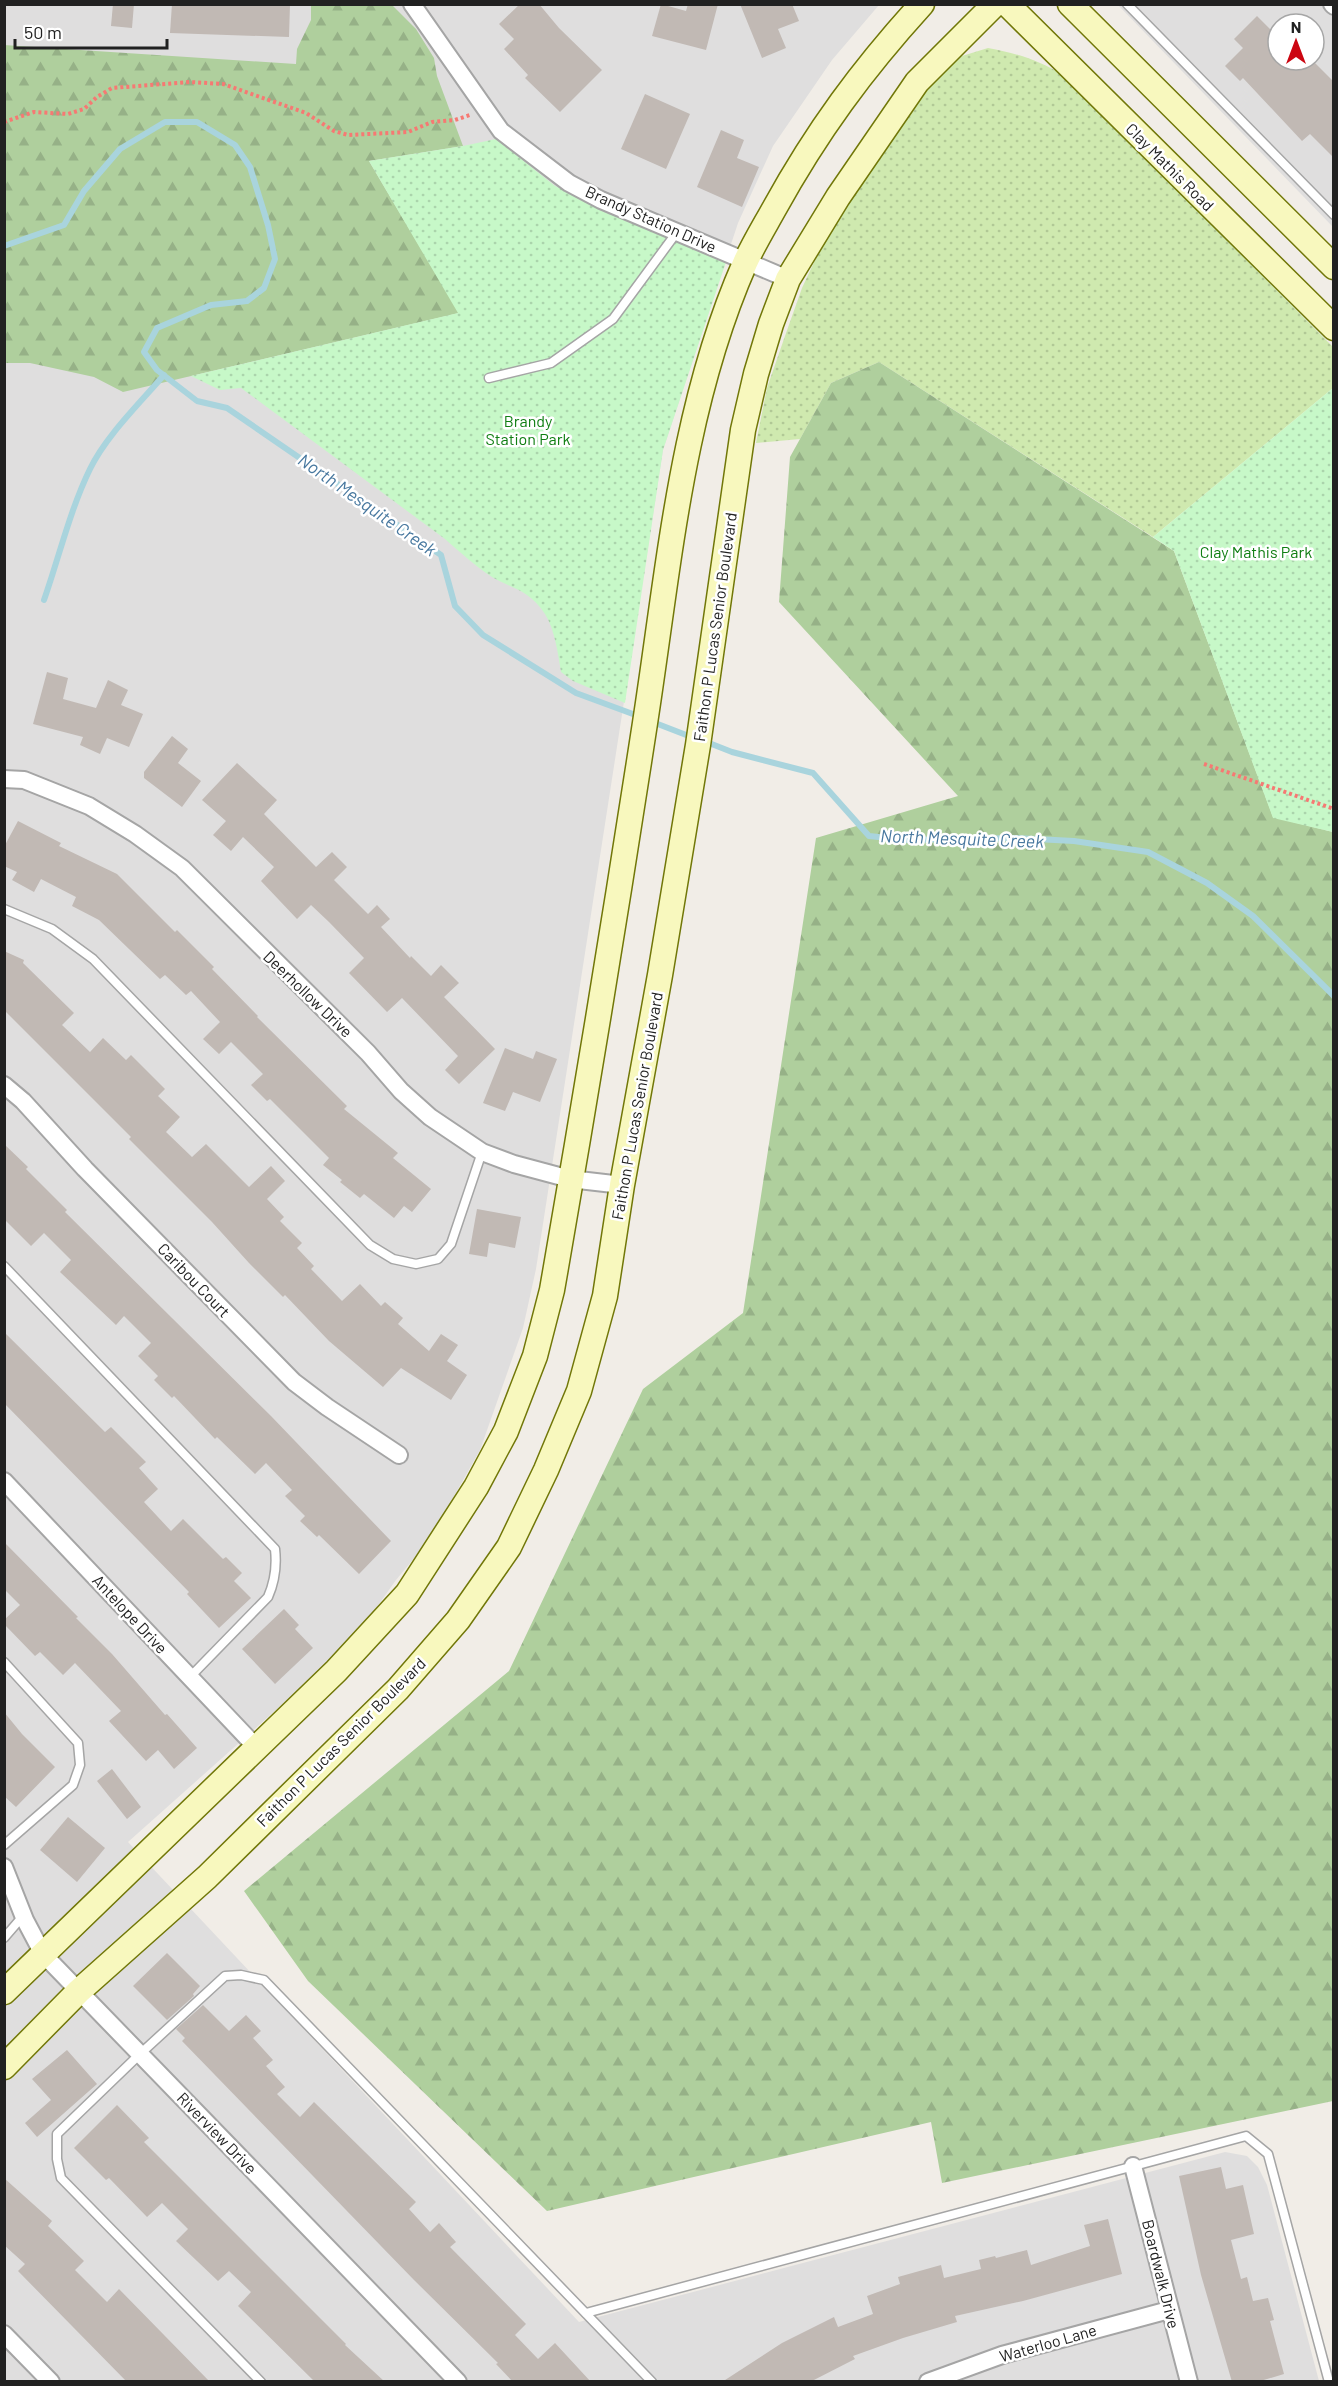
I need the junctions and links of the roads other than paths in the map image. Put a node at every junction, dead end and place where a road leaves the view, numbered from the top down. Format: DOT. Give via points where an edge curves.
graph roads {
  1 [pos="412,4"];
  2 [pos="922,4"];
  3 [pos="995,4"];
  4 [pos="1007,4"];
  5 [pos="1070,4"];
  6 [pos="1126,4"];
  7 [pos="1334,215"];
  8 [pos="677,232"];
  9 [pos="745,262"];
  10 [pos="1334,267"];
  11 [pos="788,279"];
  12 [pos="1334,328"];
  13 [pos="489,378"];
  14 [pos="4,779"];
  15 [pos="4,909"];
  16 [pos="4,1085"];
  17 [pos="482,1152"];
  18 [pos="570,1179"];
  19 [pos="622,1185"];
  20 [pos="4,1266"];
  21 [pos="399,1455"];
  22 [pos="4,1481"];
  23 [pos="4,1662"];
  24 [pos="190,1677"];
  25 [pos="256,1748"];
  26 [pos="4,1845"];
  27 [pos="4,1866"];
  28 [pos="23,1916"];
  29 [pos="4,1938"];
  30 [pos="43,1954"];
  31 [pos="79,1991"];
  32 [pos="4,1992"];
  33 [pos="140,2054"];
  34 [pos="4,2067"];
  35 [pos="1133,2166"];
  36 [pos="1169,2310"];
  37 [pos="586,2313"];
  38 [pos="4,2334"];
  39 [pos="51,2382"];
  40 [pos="261,2382"];
  41 [pos="458,2382"];
  42 [pos="652,2382"];
  43 [pos="928,2382"];
  44 [pos="1189,2382"];
  45 [pos="1329,2382"];
  1 -- 8 [label="street, Brandy Station Drive" via="501,131 569,183"];
  2 -- 9 [label="main road" via="843,98 798,166"];
  3 -- 11 [label="main road, Faithon P Lucas Senior Boulevard" via="916,82"];
  4 -- 12 [label="main road, Clay Mathis Road"];
  5 -- 10 [label="main road"];
  6 -- 7 [label="lane"];
  8 -- 9 [label="street, Brandy Station Drive"];
  8 -- 13 [label="lane" via="614,319 550,363"];
  9 -- 11 [label="street, Brandy Station Drive"];
  9 -- 18 [label="main road" via="707,368 683,467"];
  11 -- 19 [label="main road, Faithon P Lucas Senior Boulevard" via="756,374 743,430 682,838"];
  14 -- 17 [label="street, Deerhollow Drive" via="24,780 89,806 182,868 368,1053 401,1091 430,1117"];
  15 -- 17 [label="lane" via="52,929 93,959 370,1245 393,1258 416,1264 438,1259 451,1245"];
  16 -- 21 [label="street, Caribou Court" via="294,1382"];
  17 -- 18 [label="street, Deerhollow Drive"];
  18 -- 19 [label="street, Deerhollow Drive"];
  18 -- 25 [label="main road" via="552,1290 535,1356 506,1431 476,1487 407,1594 336,1671"];
  19 -- 31 [label="main road, Faithon P Lucas Senior Boulevard" via="605,1296 579,1391 509,1547 458,1620 398,1689 207,1877"];
  20 -- 24 [label="lane" via="275,1549 274,1583 268,1597"];
  22 -- 24 [label="street, Antelope Drive"];
  23 -- 26 [label="lane" via="78,1743 80,1765 73,1785"];
  24 -- 25 [label="street, Antelope Drive"];
  25 -- 30 [label="main road"];
  27 -- 28 [label="street, Riverview Drive"];
  28 -- 29 [label="lane"];
  28 -- 30 [label="street, Riverview Drive"];
  30 -- 31 [label="street, Riverview Drive"];
  30 -- 32 [label="main road"];
  31 -- 33 [label="street, Riverview Drive"];
  31 -- 34 [label="main road, Faithon P Lucas Senior Boulevard"];
  33 -- 37 [label="lane" via="225,1976 264,1980"];
  33 -- 40 [label="lane" via="57,2134 61,2178"];
  33 -- 41 [label="street, Riverview Drive"];
  35 -- 36 [label="street, Boardwalk Drive"];
  35 -- 37 [label="lane"];
  35 -- 45 [label="lane" via="1246,2136 1268,2154"];
  36 -- 43 [label="street, Waterloo Lane" via="1002,2355"];
  36 -- 44 [label="street, Boardwalk Drive"];
  37 -- 42 [label="lane"];
  38 -- 39 [label="street"];
}
